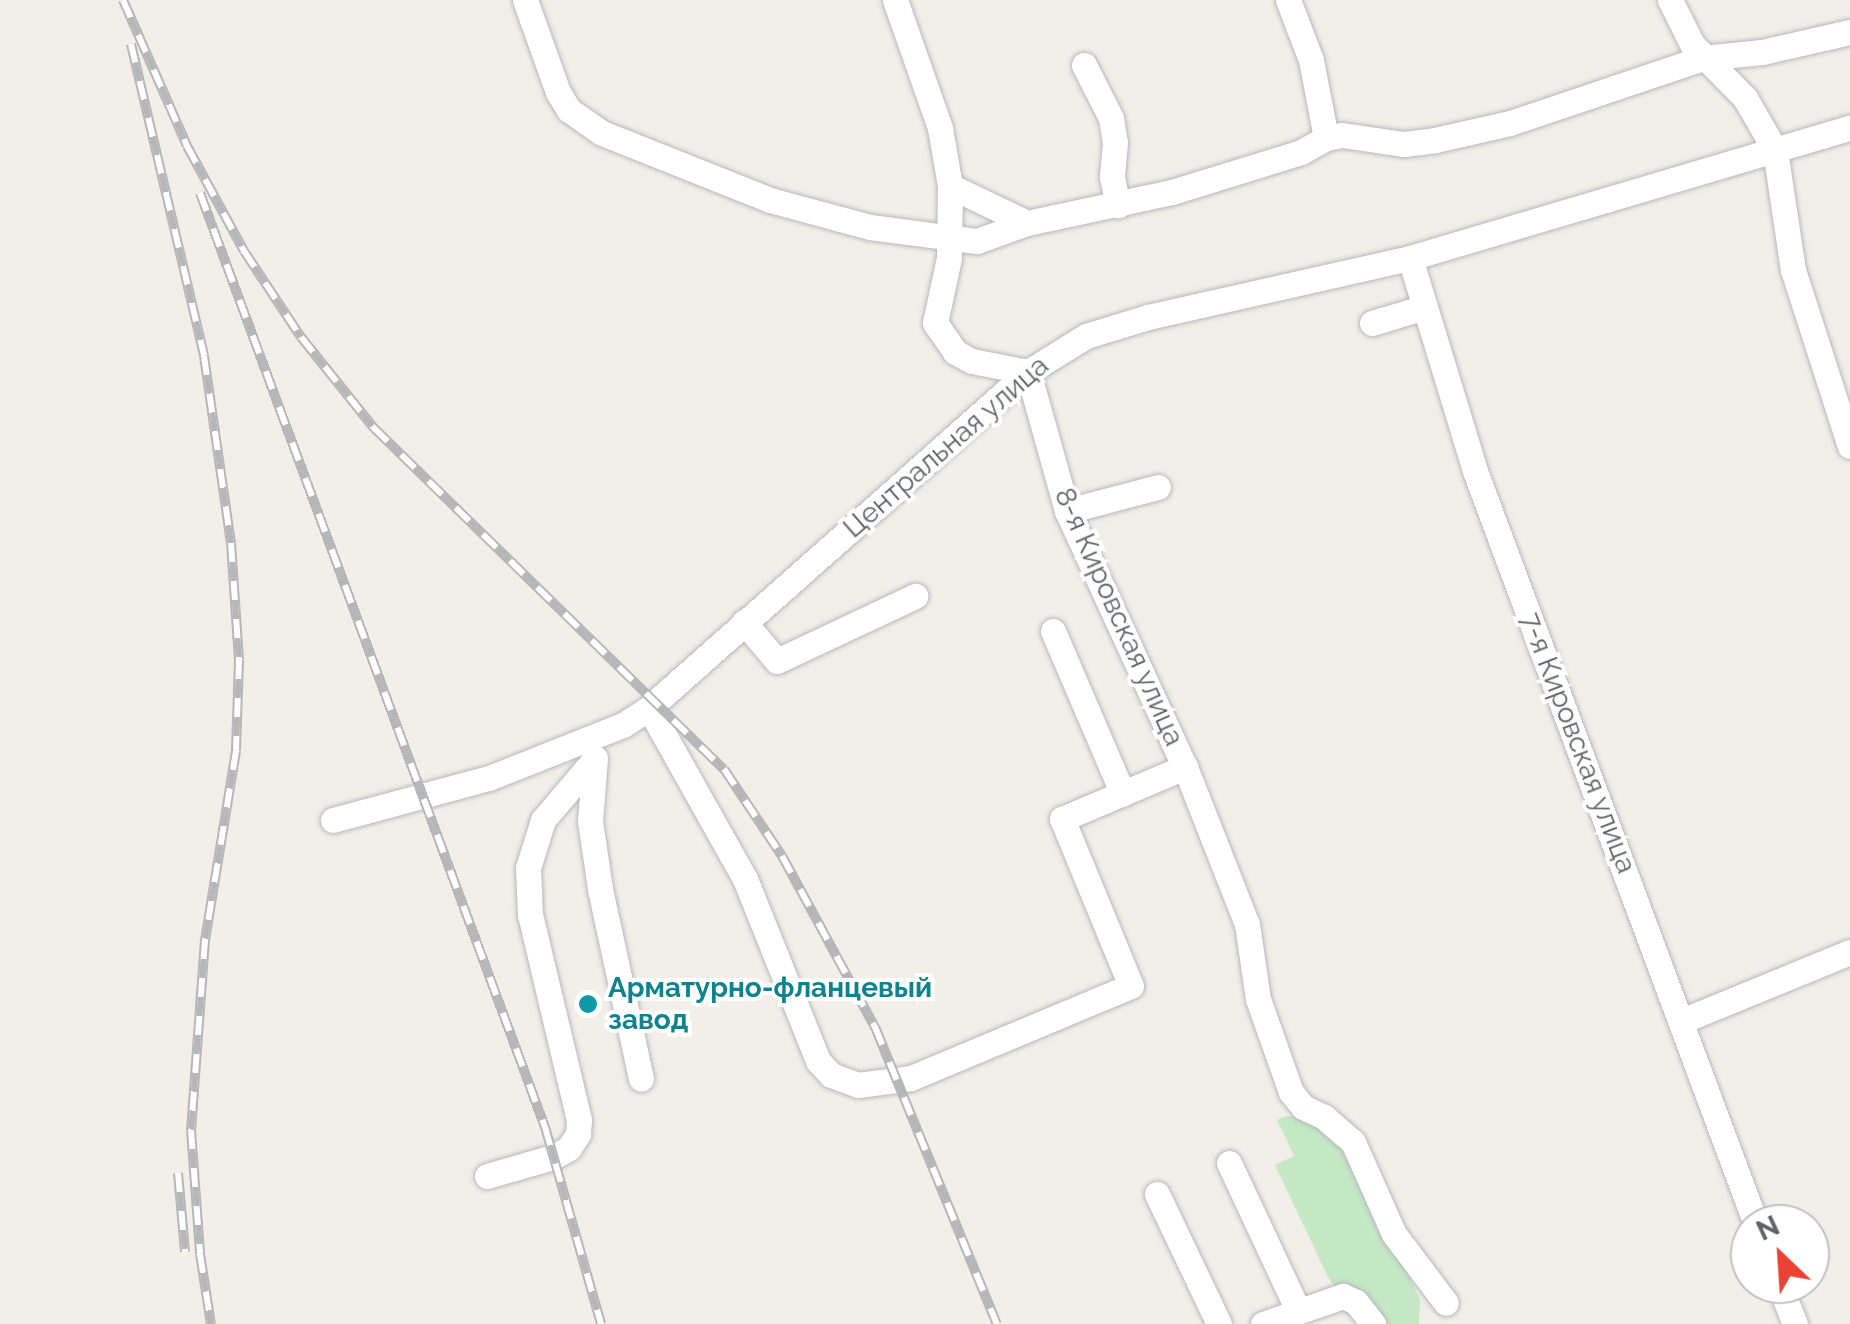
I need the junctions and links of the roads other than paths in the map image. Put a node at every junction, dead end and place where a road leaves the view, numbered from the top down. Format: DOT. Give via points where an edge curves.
graph roads {
  1 [pos="525,0"];
  2 [pos="895,0"];
  3 [pos="1288,0"];
  4 [pos="1670,0"];
  5 [pos="1850,32"];
  6 [pos="1703,58"];
  7 [pos="1084,65"];
  8 [pos="1850,128"];
  9 [pos="1326,138"];
  10 [pos="1775,150"];
  11 [pos="950,186"];
  12 [pos="1118,205"];
  13 [pos="1028,223"];
  14 [pos="951,237"];
  15 [pos="1410,258"];
  16 [pos="1425,306"];
  17 [pos="1372,323"];
  18 [pos="1028,372"];
  19 [pos="1850,446"];
  20 [pos="1158,487"];
  21 [pos="1067,511"];
  22 [pos="915,596"];
  23 [pos="744,622"];
  24 [pos="1053,632"];
  25 [pos="649,708"];
  26 [pos="604,734"];
  27 [pos="594,761"];
  28 [pos="1185,768"];
  29 [pos="1122,794"];
  30 [pos="333,820"];
  31 [pos="1850,952"];
  32 [pos="1684,1020"];
  33 [pos="641,1079"];
  34 [pos="1229,1163"];
  35 [pos="486,1176"];
  36 [pos="1157,1194"];
  37 [pos="1749,1204"];
  38 [pos="1446,1304"];
  39 [pos="1298,1310"];
  40 [pos="1219,1324"];
  41 [pos="1263,1324"];
  42 [pos="1373,1324"];
  1 -- 14 [label="street" via="558,92 569,110 602,133 770,200 870,227"];
  2 -- 11 [label="street" via="940,128"];
  3 -- 9 [label="street" via="1311,60"];
  4 -- 6 [label="street"];
  5 -- 6 [label="street"];
  6 -- 9 [label="street" via="1510,123 1435,140"];
  6 -- 10 [label="street" via="1745,98"];
  7 -- 12 [label="street" via="1111,118"];
  8 -- 10 [label="street, Центральная улица"];
  9 -- 12 [label="street" via="1301,152"];
  10 -- 15 [label="street, Центральная улица"];
  10 -- 19 [label="street" via="1793,270"];
  11 -- 13 [label="street"];
  11 -- 14 [label="street"];
  12 -- 13 [label="street"];
  13 -- 14 [label="street" via="989,240"];
  14 -- 18 [label="street" via="936,305 943,339 972,361"];
  15 -- 16 [label="street, 7-я Кировская улица"];
  15 -- 18 [label="street, Центральная улица" via="1117,325"];
  16 -- 17 [label="street"];
  16 -- 32 [label="street, 7-я Кировская улица" via="1474,471"];
  18 -- 21 [label="street, 8-я Кировская улица"];
  18 -- 23 [label="street, Центральная улица"];
  20 -- 21 [label="street"];
  21 -- 28 [label="street, 8-я Кировская улица"];
  22 -- 23 [label="street" via="777,661"];
  23 -- 25 [label="street, Центральная улица"];
  24 -- 29 [label="street"];
  25 -- 26 [label="street, Центральная улица"];
  25 -- 29 [label="street" via="745,879 818,1061 831,1075 858,1085 911,1078 1132,986 1062,820"];
  26 -- 27 [label="street"];
  26 -- 30 [label="street, Центральная улица" via="489,778"];
  27 -- 33 [label="street" via="590,821 600,889"];
  27 -- 35 [label="street" via="542,820 528,868 530,914 578,1134 553,1157"];
  28 -- 29 [label="street"];
  28 -- 38 [label="street, 8-я Кировская улица" via="1247,924 1258,998 1291,1092 1353,1142 1394,1234"];
  31 -- 32 [label="street"];
  32 -- 37 [label="street, 7-я Кировская улица"];
  34 -- 39 [label="street"];
  36 -- 40 [label="street"];
  39 -- 41 [label="street"];
  39 -- 42 [label="street" via="1343,1296"];
}
